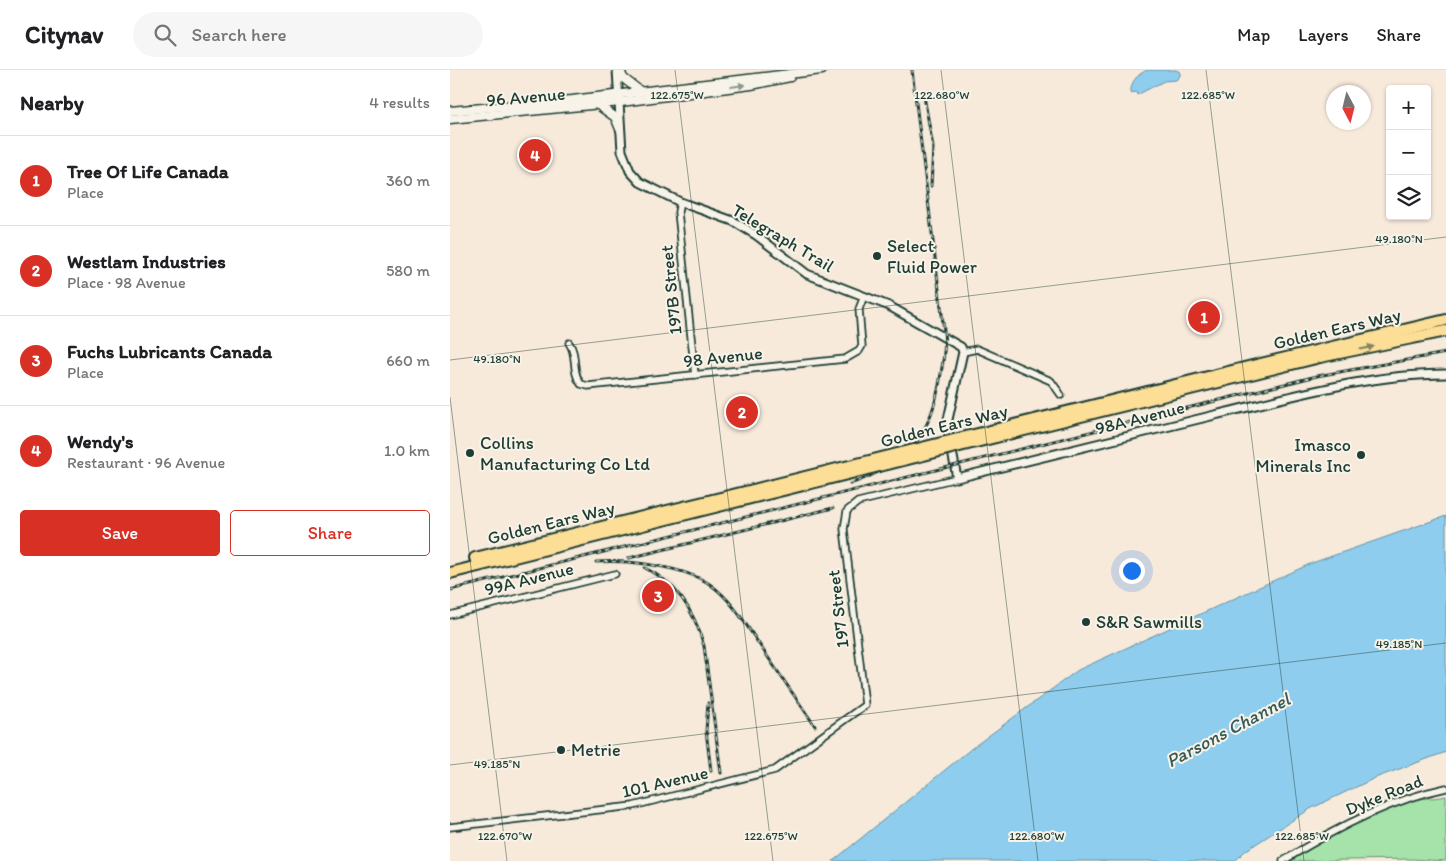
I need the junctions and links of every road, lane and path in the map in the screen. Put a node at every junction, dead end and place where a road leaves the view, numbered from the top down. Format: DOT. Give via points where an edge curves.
graph roads {
  1 [pos="618,70"];
  2 [pos="822,70"];
  3 [pos="811,71"];
  4 [pos="640,91"];
  5 [pos="620,98"];
  6 [pos="598,105"];
  7 [pos="450,111"];
  8 [pos="450,119"];
  9 [pos="620,129"];
  10 [pos="680,202"];
  11 [pos="864,296"];
  12 [pos="1446,320"];
  13 [pos="1446,331"];
  14 [pos="569,343"];
  15 [pos="964,352"];
  16 [pos="1446,374"];
  17 [pos="695,375"];
  18 [pos="1061,395"];
  19 [pos="995,434"];
  20 [pos="957,478"];
  21 [pos="847,511"];
  22 [pos="475,562"];
  23 [pos="450,566"];
  24 [pos="450,573"];
  25 [pos="615,574"];
  26 [pos="450,614"];
  27 [pos="865,705"];
  28 [pos="1446,788"];
  29 [pos="450,826"];
  30 [pos="1283,861"];
  1 -- 4 [label="main road"];
  1 -- 5 [label="street, Telegraph Trail"];
  2 -- 3 [label="main road, 96 Avenue"];
  3 -- 4 [label="main road, 96 Avenue"];
  5 -- 3 [label="main road, 96 Avenue, one-way" via="752,84"];
  4 -- 5 [label="main road, 96 Avenue"];
  5 -- 6 [label="main road, 96 Avenue"];
  5 -- 7 [label="main road, 96 Avenue"];
  5 -- 9 [label="street, Telegraph Trail"];
  6 -- 8 [label="main road, 96 Avenue"];
  6 -- 9 [label="main road" via="615,117"];
  9 -- 10 [label="street, Telegraph Trail" via="624,159 634,176 647,187"];
  10 -- 11 [label="street, Telegraph Trail" via="733,221 807,274"];
  10 -- 17 [label="street, 197B Street"];
  11 -- 15 [label="street, Telegraph Trail" via="957,343"];
  11 -- 17 [label="street, 98 Avenue" via="859,309 862,346 845,359"];
  12 -- 19 [label="highway, Golden Ears Way"];
  19 -- 13 [label="highway, Golden Ears Way, one-way" via="1320,357"];
  14 -- 17 [label="street, 98 Avenue" via="573,349 576,376 581,384 588,386"];
  15 -- 18 [label="street" via="977,349 1051,381"];
  15 -- 20 [label="street" via="947,424"];
  16 -- 20 [label="street, 98A Avenue" via="1390,377 1271,401"];
  19 -- 22 [label="highway, Golden Ears Way, bridge"];
  20 -- 21 [label="street, 98A Avenue" via="858,502"];
  21 -- 27 [label="street, 197 Street" via="844,529"];
  22 -- 23 [label="highway, Golden Ears Way"];
  22 -- 24 [label="highway, Golden Ears Way"];
  25 -- 26 [label="street, 99A Avenue"];
  27 -- 29 [label="street, 101 Avenue" via="775,770 634,806"];
  28 -- 30 [label="street, Dyke Road" via="1399,802 1363,818"];
}
